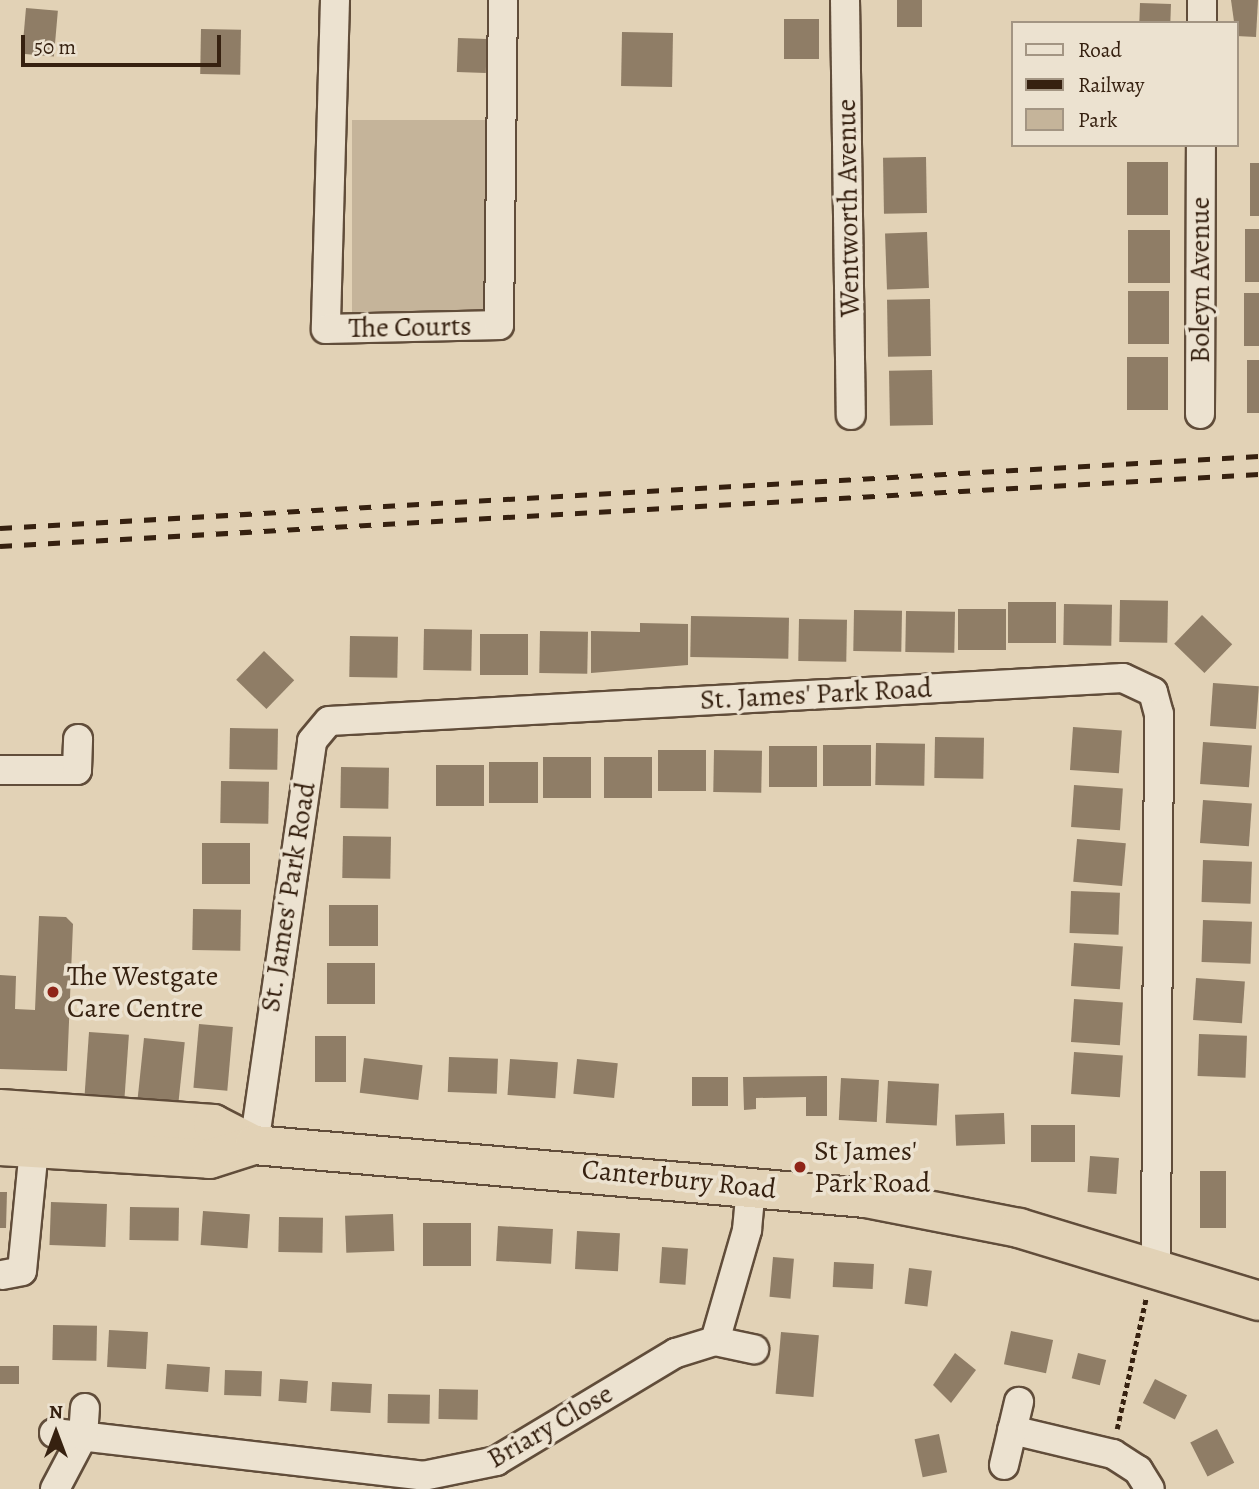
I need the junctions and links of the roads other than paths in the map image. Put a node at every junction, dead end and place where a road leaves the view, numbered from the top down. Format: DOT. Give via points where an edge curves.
graph roads {
  1 [pos="335,0"];
  2 [pos="503,0"];
  3 [pos="845,0"];
  4 [pos="1202,0"];
  5 [pos="1202,21"];
  6 [pos="1201,147"];
  7 [pos="1199,414"];
  8 [pos="851,415"];
  9 [pos="78,739"];
  10 [pos="0,771"];
  11 [pos="0,1109"];
  12 [pos="254,1145"];
  13 [pos="17,1147"];
  14 [pos="751,1187"];
  15 [pos="1156,1274"];
  16 [pos="2,1275"];
  17 [pos="1259,1301"];
  18 [pos="715,1342"];
  19 [pos="754,1349"];
  20 [pos="1019,1402"];
  21 [pos="86,1408"];
  22 [pos="1012,1430"];
  23 [pos="54,1433"];
  24 [pos="83,1436"];
  25 [pos="1004,1465"];
  26 [pos="55,1489"];
  27 [pos="1150,1489"];
  1 -- 2 [label="street, The Courts" via="326,328 499,325"];
  3 -- 8 [label="street, Wentworth Avenue"];
  4 -- 5 [label="street"];
  6 -- 7 [label="street, Boleyn Avenue"];
  9 -- 10 [label="street" via="77,770"];
  11 -- 12 [label="highway, Canterbury Road" via="213,1124"];
  12 -- 13 [label="highway, Canterbury Road" via="210,1159"];
  12 -- 14 [label="highway, Canterbury Road"];
  12 -- 15 [label="street, St. James' Park Road" via="312,741 329,721 1123,678 1153,692 1159,714"];
  13 -- 16 [label="street" via="22,1271"];
  14 -- 15 [label="highway, Canterbury Road" via="973,1216"];
  14 -- 18 [label="street" via="747,1230"];
  15 -- 17 [label="highway, Canterbury Road"];
  18 -- 19 [label="street, Briary Close"];
  18 -- 24 [label="street, Briary Close" via="676,1353 496,1461 461,1473 423,1476"];
  20 -- 22 [label="street"];
  21 -- 24 [label="street"];
  22 -- 25 [label="street"];
  22 -- 27 [label="street" via="1113,1454 1138,1470"];
  23 -- 24 [label="street, Briary Close"];
  24 -- 26 [label="street"];
}
